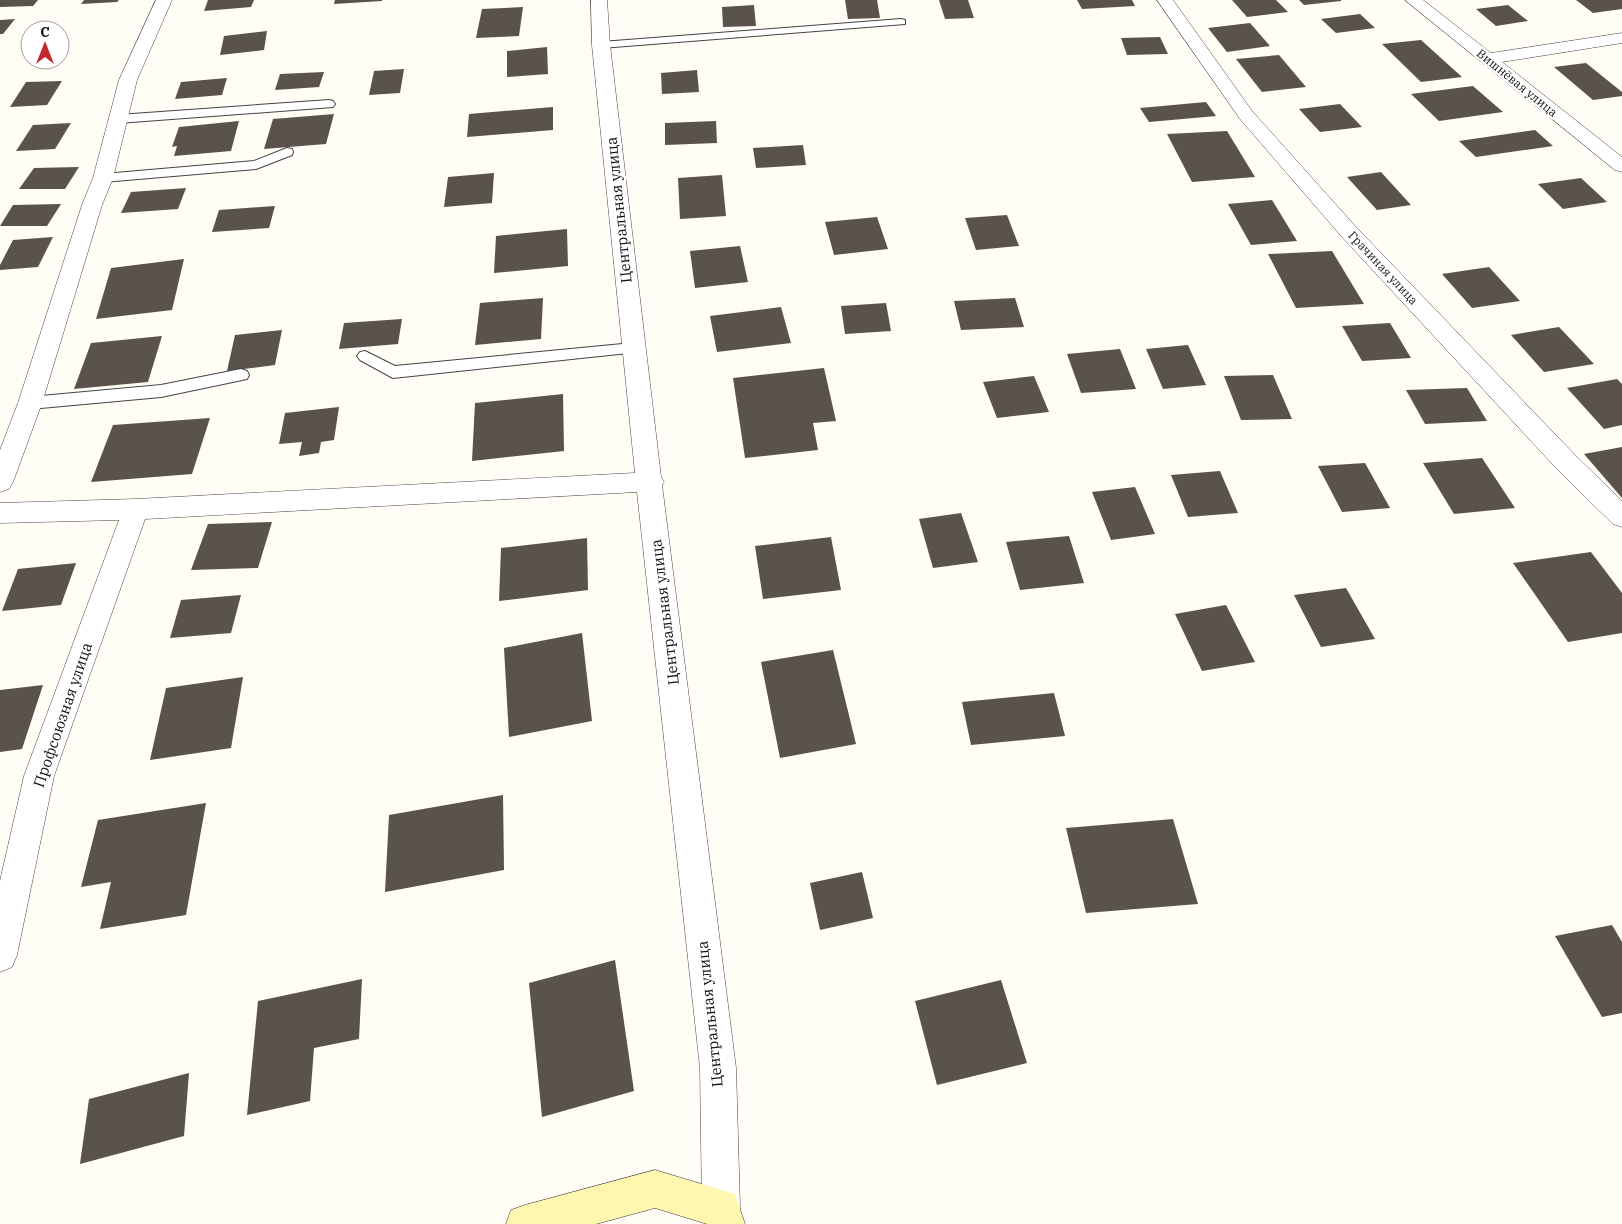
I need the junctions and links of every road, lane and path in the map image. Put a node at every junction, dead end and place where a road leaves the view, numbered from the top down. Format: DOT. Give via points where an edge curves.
graph roads {
  1 [pos="164,0"];
  2 [pos="599,0"];
  3 [pos="1165,0"];
  4 [pos="1413,0"];
  5 [pos="901,22"];
  6 [pos="1622,38"];
  7 [pos="601,44"];
  8 [pos="1487,59"];
  9 [pos="329,104"];
  10 [pos="118,119"];
  11 [pos="287,152"];
  12 [pos="1622,166"];
  13 [pos="103,178"];
  14 [pos="633,348"];
  15 [pos="365,356"];
  16 [pos="241,375"];
  17 [pos="30,403"];
  18 [pos="0,482"];
  19 [pos="651,482"];
  20 [pos="136,510"];
  21 [pos="0,513"];
  22 [pos="1622,517"];
  23 [pos="0,955"];
  24 [pos="724,1216"];
  25 [pos="525,1224"];
  1 -- 10 [label="street" via="128,80"];
  2 -- 7 [label="street, Центральная улица"];
  3 -- 22 [label="street, Грачиная улица" via="1246,115 1330,210 1566,462"];
  4 -- 8 [label="street, Вишнёвая улица"];
  5 -- 7 [label="lane"];
  6 -- 8 [label="street"];
  7 -- 14 [label="street, Центральная улица"];
  8 -- 12 [label="street, Вишнёвая улица"];
  9 -- 10 [label="lane"];
  10 -- 13 [label="street"];
  11 -- 13 [label="lane" via="256,165"];
  13 -- 17 [label="street"];
  14 -- 15 [label="lane" via="393,372"];
  14 -- 19 [label="street, Центральная улица"];
  16 -- 17 [label="lane" via="161,391"];
  17 -- 18 [label="street"];
  19 -- 20 [label="street"];
  19 -- 24 [label="street, Центральная улица" via="718,1068"];
  20 -- 21 [label="street"];
  20 -- 23 [label="street, Профсоюзная улица" via="39,776"];
  24 -- 25 [label="street" via="655,1189"];
}
